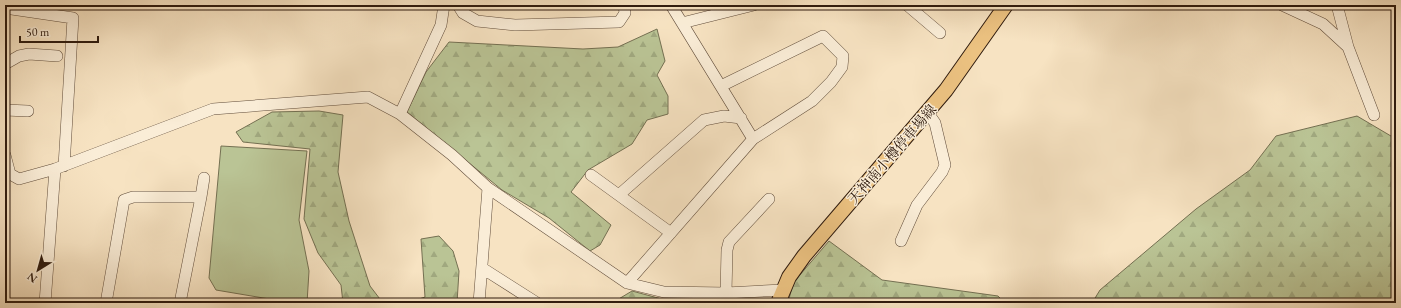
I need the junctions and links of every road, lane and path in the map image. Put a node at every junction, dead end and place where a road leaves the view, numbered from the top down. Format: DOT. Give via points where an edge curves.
graph roads {
  1 [pos="444,5"];
  2 [pos="458,5"];
  3 [pos="624,5"];
  4 [pos="671,5"];
  5 [pos="754,5"];
  6 [pos="907,5"];
  7 [pos="1006,5"];
  8 [pos="1282,5"];
  9 [pos="1337,5"];
  10 [pos="5,8"];
  11 [pos="682,22"];
  12 [pos="940,33"];
  13 [pos="1348,47"];
  14 [pos="57,56"];
  15 [pos="5,64"];
  16 [pos="721,86"];
  17 [pos="5,110"];
  18 [pos="28,111"];
  19 [pos="928,112"];
  20 [pos="400,114"];
  21 [pos="1374,115"];
  22 [pos="741,118"];
  23 [pos="753,139"];
  24 [pos="5,155"];
  25 [pos="60,167"];
  26 [pos="591,175"];
  27 [pos="204,178"];
  28 [pos="488,188"];
  29 [pos="620,194"];
  30 [pos="201,197"];
  31 [pos="769,199"];
  32 [pos="671,233"];
  33 [pos="901,242"];
  34 [pos="482,268"];
  35 [pos="627,283"];
  36 [pos="726,293"];
  37 [pos="781,296"];
  38 [pos="45,303"];
  39 [pos="106,303"];
  40 [pos="180,303"];
  41 [pos="479,303"];
  42 [pos="537,303"];
  1 -- 20 [label="street" via="441,25"];
  2 -- 3 [label="street" via="463,13 477,21 515,25 619,22 625,13"];
  4 -- 11 [label="street"];
  5 -- 11 [label="street"];
  6 -- 12 [label="street"];
  7 -- 19 [label="main road, 天神南小樽停車場線"];
  8 -- 13 [label="street" via="1323,24"];
  9 -- 13 [label="street"];
  10 -- 25 [label="street" via="73,18"];
  11 -- 16 [label="street"];
  13 -- 21 [label="street"];
  14 -- 15 [label="street" via="29,54"];
  16 -- 22 [label="street"];
  16 -- 23 [label="street" via="823,36 843,56 842,67 812,101"];
  17 -- 18 [label="street"];
  19 -- 33 [label="street" via="936,123 945,165 917,205"];
  19 -- 37 [label="main road, 天神南小樽停車場線" via="804,256 788,277"];
  20 -- 25 [label="street" via="368,97 213,109"];
  20 -- 28 [label="street" via="452,155"];
  22 -- 23 [label="street"];
  22 -- 29 [label="street" via="724,116 704,120"];
  23 -- 32 [label="street"];
  24 -- 25 [label="street" via="10,174 19,179"];
  25 -- 38 [label="street"];
  26 -- 29 [label="street"];
  27 -- 30 [label="street"];
  28 -- 34 [label="street"];
  28 -- 35 [label="street"];
  29 -- 32 [label="street"];
  30 -- 39 [label="street" via="133,197 124,200"];
  30 -- 40 [label="street"];
  31 -- 36 [label="street" via="729,242"];
  32 -- 35 [label="street"];
  34 -- 41 [label="street"];
  34 -- 42 [label="street"];
  35 -- 36 [label="street" via="664,292"];
  36 -- 37 [label="street"];
}
